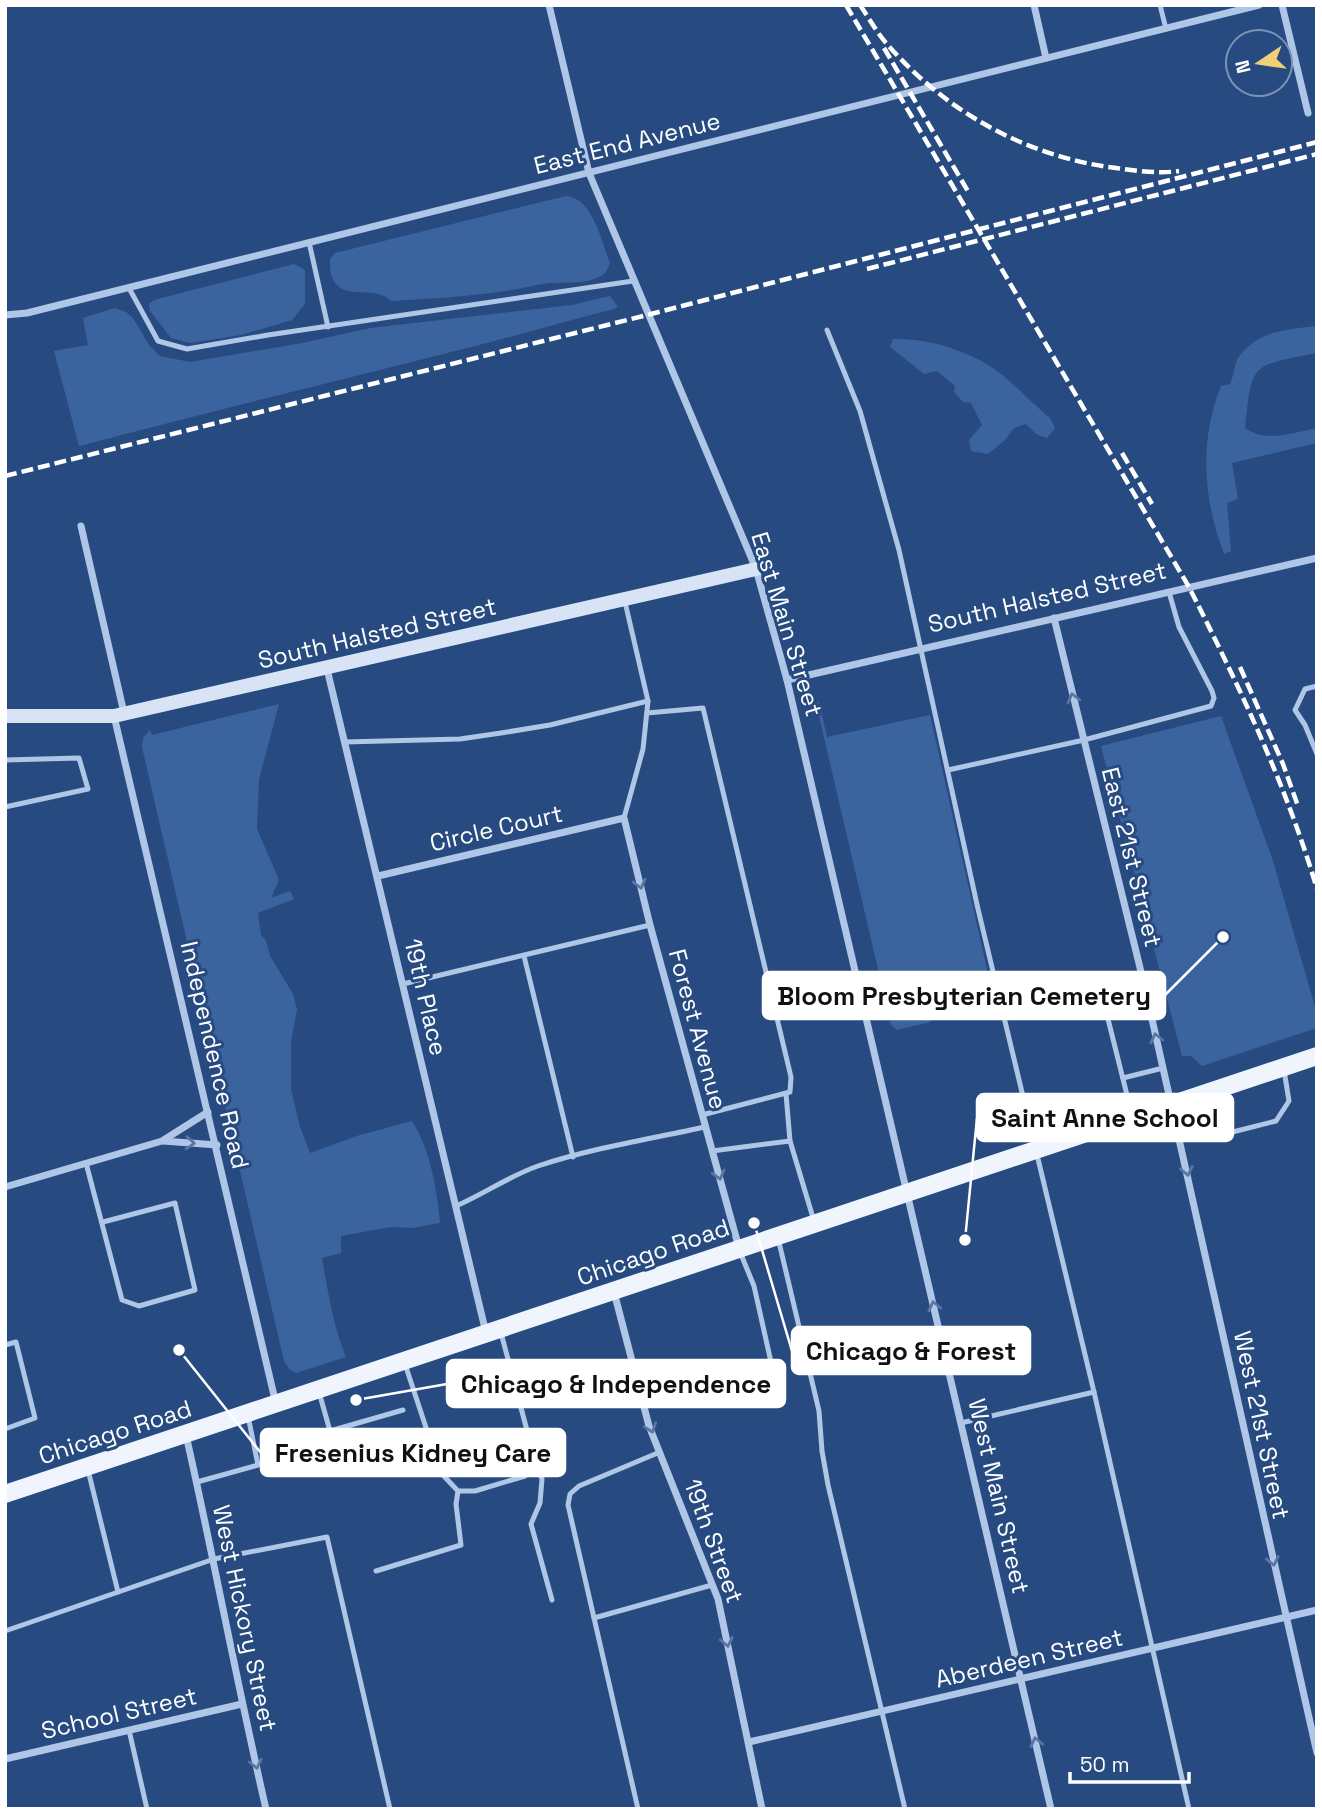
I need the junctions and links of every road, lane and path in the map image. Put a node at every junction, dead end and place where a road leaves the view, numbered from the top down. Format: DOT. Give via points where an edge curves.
graph roads {
  1 [pos="549,5"];
  2 [pos="1034,5"];
  3 [pos="1160,5"];
  4 [pos="1259,5"];
  5 [pos="1282,5"];
  6 [pos="1166,29"];
  7 [pos="1046,58"];
  8 [pos="1308,113"];
  9 [pos="589,173"];
  10 [pos="309,242"];
  11 [pos="634,281"];
  12 [pos="129,288"];
  13 [pos="5,315"];
  14 [pos="328,327"];
  15 [pos="827,330"];
  16 [pos="80,526"];
  17 [pos="1317,558"];
  18 [pos="756,569"];
  19 [pos="1169,592"];
  20 [pos="624,599"];
  21 [pos="1054,618"];
  22 [pos="921,649"];
  23 [pos="327,669"];
  24 [pos="787,680"];
  25 [pos="1317,686"];
  26 [pos="648,701"];
  27 [pos="647,713"];
  28 [pos="119,715"];
  29 [pos="5,716"];
  30 [pos="1084,740"];
  31 [pos="345,742"];
  32 [pos="1317,754"];
  33 [pos="5,760"];
  34 [pos="948,770"];
  35 [pos="5,807"];
  36 [pos="624,818"];
  37 [pos="378,876"];
  38 [pos="650,925"];
  39 [pos="524,956"];
  40 [pos="404,984"];
  41 [pos="1145,988"];
  42 [pos="1317,1056"];
  43 [pos="1283,1067"];
  44 [pos="1163,1068"];
  45 [pos="1123,1078"];
  46 [pos="786,1094"];
  47 [pos="1172,1104"];
  48 [pos="208,1112"];
  49 [pos="702,1115"];
  50 [pos="1133,1118"];
  51 [pos="705,1127"];
  52 [pos="1209,1139"];
  53 [pos="162,1141"];
  54 [pos="790,1141"];
  55 [pos="217,1145"];
  56 [pos="1037,1149"];
  57 [pos="712,1151"];
  58 [pos="573,1157"];
  59 [pos="86,1163"];
  60 [pos="5,1187"];
  61 [pos="907,1193"];
  62 [pos="456,1206"];
  63 [pos="103,1222"];
  64 [pos="815,1224"];
  65 [pos="777,1236"];
  66 [pos="739,1249"];
  67 [pos="614,1291"];
  68 [pos="493,1331"];
  69 [pos="5,1345"];
  70 [pos="404,1361"];
  71 [pos="318,1390"];
  72 [pos="1094,1392"];
  73 [pos="779,1398"];
  74 [pos="276,1404"];
  75 [pos="403,1410"];
  76 [pos="248,1413"];
  77 [pos="961,1423"];
  78 [pos="5,1429"];
  79 [pos="186,1434"];
  80 [pos="660,1452"];
  81 [pos="537,1464"];
  82 [pos="87,1467"];
  83 [pos="197,1482"];
  84 [pos="458,1491"];
  85 [pos="5,1494"];
  86 [pos="214,1559"];
  87 [pos="376,1571"];
  88 [pos="712,1585"];
  89 [pos="118,1592"];
  90 [pos="552,1600"];
  91 [pos="1317,1610"];
  92 [pos="1285,1617"];
  93 [pos="594,1618"];
  94 [pos="5,1631"];
  95 [pos="1151,1648"];
  96 [pos="1022,1679"];
  97 [pos="242,1704"];
  98 [pos="882,1712"];
  99 [pos="129,1730"];
  100 [pos="749,1742"];
  101 [pos="1317,1753"];
  102 [pos="5,1759"];
  103 [pos="147,1809"];
  104 [pos="266,1809"];
  105 [pos="390,1809"];
  106 [pos="638,1809"];
  107 [pos="762,1809"];
  108 [pos="905,1809"];
  109 [pos="1051,1809"];
  110 [pos="1189,1809"];
  1 -- 9 [label="street, East Main Street"];
  2 -- 7 [label="street"];
  3 -- 6 [label="lane"];
  4 -- 6 [label="street, East End Avenue"];
  5 -- 8 [label="street"];
  6 -- 7 [label="street, East End Avenue"];
  7 -- 9 [label="street, East End Avenue"];
  9 -- 10 [label="street, East End Avenue"];
  9 -- 11 [label="street, East Main Street"];
  10 -- 12 [label="street, East End Avenue"];
  10 -- 14 [label="lane"];
  11 -- 14 [label="lane"];
  11 -- 18 [label="street, East Main Street"];
  12 -- 13 [label="street, East End Avenue"];
  12 -- 14 [label="lane" via="158,341 187,349"];
  15 -- 22 [label="lane" via="860,411"];
  16 -- 28 [label="street, Independence Road"];
  17 -- 19 [label="street, South Halsted Street"];
  18 -- 20 [label="street, South Halsted Street"];
  18 -- 24 [label="street, East Main Street"];
  19 -- 21 [label="street, South Halsted Street"];
  19 -- 30 [label="lane" via="1179,627 1212,691 1212,706"];
  20 -- 23 [label="street, South Halsted Street"];
  20 -- 26 [label="lane"];
  21 -- 22 [label="street, South Halsted Street"];
  30 -- 21 [label="street, East 21st Street, one-way"];
  22 -- 24 [label="street, South Halsted Street"];
  22 -- 34 [label="lane"];
  23 -- 28 [label="street, South Halsted Street"];
  23 -- 31 [label="street, 19th Place"];
  24 -- 61 [label="street, East Main Street"];
  25 -- 32 [label="lane" via="1305,688 1296,710"];
  26 -- 27 [label="lane"];
  26 -- 31 [label="lane" via="500,733"];
  27 -- 36 [label="lane"];
  27 -- 46 [label="lane" via="703,708 791,1077 790,1093"];
  28 -- 29 [label="street, South Halsted Street"];
  28 -- 48 [label="street, Independence Road"];
  30 -- 34 [label="lane"];
  30 -- 41 [label="street, East 21st Street"];
  31 -- 37 [label="street, 19th Place"];
  33 -- 35 [label="lane" via="79,758 88,789"];
  34 -- 56 [label="lane"];
  36 -- 37 [label="street, Circle Court"];
  36 -- 38 [label="street, Forest Avenue, one-way"];
  37 -- 40 [label="street, 19th Place"];
  38 -- 39 [label="lane"];
  38 -- 49 [label="street, Forest Avenue"];
  39 -- 40 [label="lane"];
  39 -- 58 [label="lane"];
  40 -- 62 [label="street, 19th Place"];
  44 -- 41 [label="street, East 21st Street, one-way"];
  41 -- 45 [label="lane" via="1117,995 1106,1011"];
  42 -- 43 [label="main road, Chicago Road"];
  43 -- 47 [label="main road, Chicago Road"];
  43 -- 52 [label="lane" via="1289,1101 1276,1121"];
  44 -- 45 [label="lane"];
  44 -- 47 [label="street, East 21st Street"];
  45 -- 50 [label="lane"];
  46 -- 49 [label="lane"];
  46 -- 54 [label="lane"];
  47 -- 50 [label="main road, Chicago Road"];
  47 -- 92 [label="street, West 21st Street, one-way"];
  48 -- 53 [label="street"];
  48 -- 55 [label="street, Independence Road"];
  49 -- 51 [label="street, Forest Avenue"];
  50 -- 56 [label="main road, Chicago Road"];
  51 -- 57 [label="street, Forest Avenue"];
  51 -- 58 [label="lane"];
  53 -- 55 [label="street, one-way"];
  53 -- 59 [label="street"];
  54 -- 57 [label="lane"];
  54 -- 64 [label="lane"];
  55 -- 74 [label="street, Independence Road"];
  56 -- 61 [label="main road, Chicago Road"];
  56 -- 72 [label="lane"];
  57 -- 66 [label="street, Forest Avenue, one-way"];
  58 -- 62 [label="lane" via="511,1177"];
  59 -- 60 [label="street"];
  59 -- 63 [label="lane"];
  61 -- 64 [label="main road, Chicago Road"];
  77 -- 61 [label="street, West Main Street, one-way"];
  62 -- 68 [label="street, 19th Place"];
  63 -- 63 [label="lane" via="122,1300 139,1306 195,1290 175,1203"];
  64 -- 65 [label="main road, Chicago Road"];
  65 -- 66 [label="main road, Chicago Road"];
  65 -- 98 [label="lane" via="819,1411 828,1485"];
  66 -- 67 [label="main road, Chicago Road"];
  66 -- 73 [label="lane" via="754,1286"];
  67 -- 68 [label="main road, Chicago Road"];
  67 -- 80 [label="street, 19th Street, one-way"];
  68 -- 70 [label="main road, Chicago Road"];
  68 -- 81 [label="lane"];
  69 -- 78 [label="lane" via="16,1342 34,1418"];
  70 -- 71 [label="main road, Chicago Road"];
  70 -- 84 [label="lane" via="441,1473"];
  71 -- 74 [label="main road, Chicago Road"];
  71 -- 75 [label="lane" via="330,1431"];
  72 -- 77 [label="lane"];
  72 -- 95 [label="lane"];
  74 -- 76 [label="main road, Chicago Road"];
  76 -- 79 [label="main road, Chicago Road"];
  76 -- 83 [label="lane" via="258,1465"];
  77 -- 96 [label="street, West Main Street"];
  79 -- 82 [label="main road, Chicago Road"];
  79 -- 83 [label="street, West Hickory Street"];
  80 -- 88 [label="street, 19th Street"];
  80 -- 93 [label="lane" via="570,1494 568,1505"];
  81 -- 84 [label="lane" via="525,1476 475,1491"];
  81 -- 90 [label="lane" via="542,1479 540,1503 531,1524"];
  82 -- 85 [label="main road, Chicago Road"];
  82 -- 89 [label="lane"];
  83 -- 86 [label="street, West Hickory Street"];
  84 -- 87 [label="lane" via="461,1545"];
  86 -- 89 [label="lane"];
  86 -- 97 [label="street, West Hickory Street"];
  86 -- 105 [label="lane" via="327,1537"];
  88 -- 93 [label="lane"];
  88 -- 100 [label="street, 19th Street, one-way"];
  89 -- 94 [label="lane"];
  91 -- 92 [label="street, Aberdeen Street"];
  92 -- 95 [label="street, Aberdeen Street"];
  92 -- 101 [label="street, West 21st Street"];
  93 -- 106 [label="lane"];
  95 -- 96 [label="street, Aberdeen Street"];
  95 -- 110 [label="lane"];
  96 -- 98 [label="street, Aberdeen Street"];
  109 -- 96 [label="street, West Main Street, one-way"];
  97 -- 99 [label="street, School Street"];
  97 -- 104 [label="street, West Hickory Street, one-way"];
  98 -- 100 [label="street, Aberdeen Street"];
  98 -- 108 [label="lane"];
  99 -- 102 [label="street, School Street"];
  99 -- 103 [label="lane"];
  100 -- 107 [label="street, 19th Street"];
}
